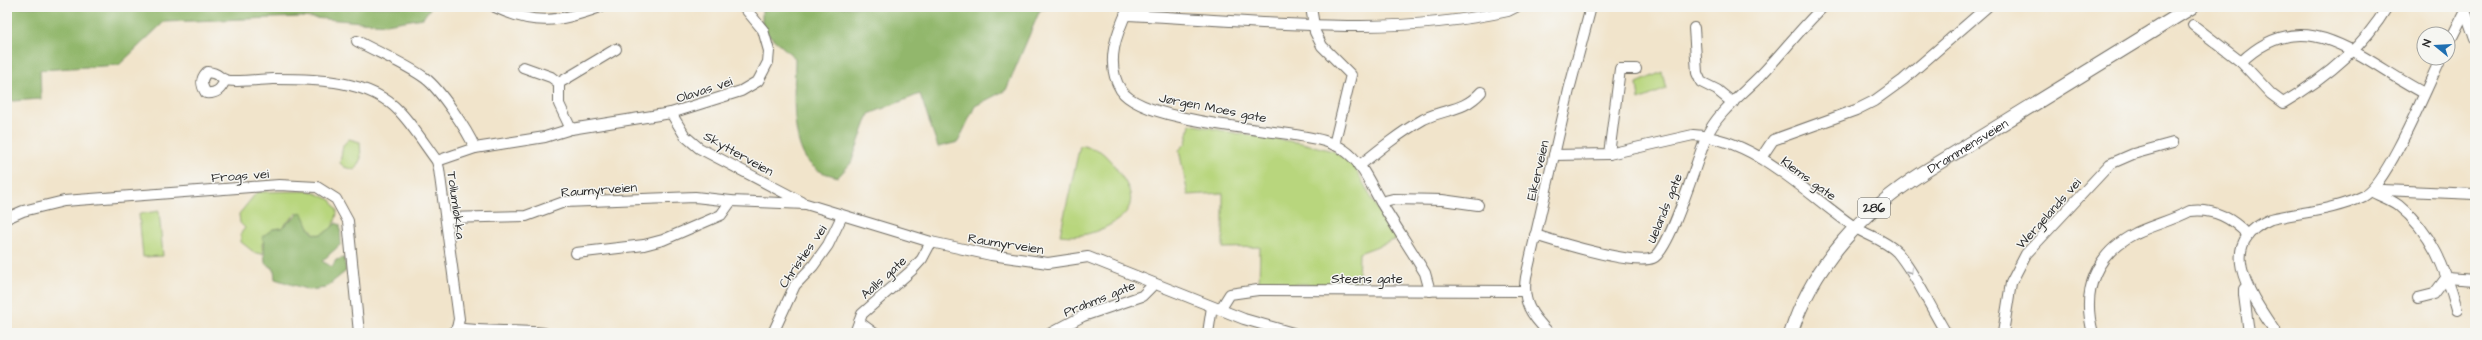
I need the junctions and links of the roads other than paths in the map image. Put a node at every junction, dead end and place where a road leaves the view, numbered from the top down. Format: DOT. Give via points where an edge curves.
graph roads {
  1 [pos="495,7"];
  2 [pos="600,7"];
  3 [pos="744,7"];
  4 [pos="1311,7"];
  5 [pos="1516,7"];
  6 [pos="1591,7"];
  7 [pos="1823,7"];
  8 [pos="1987,7"];
  9 [pos="2192,7"];
  10 [pos="2387,7"];
  11 [pos="2466,8"];
  12 [pos="1127,11"];
  13 [pos="1314,24"];
  14 [pos="2193,25"];
  15 [pos="1694,28"];
  16 [pos="2274,29"];
  17 [pos="2456,29"];
  18 [pos="2334,30"];
  19 [pos="2475,39"];
  20 [pos="357,41"];
  21 [pos="2357,46"];
  22 [pos="616,49"];
  23 [pos="2241,62"];
  24 [pos="2437,66"];
  25 [pos="523,67"];
  26 [pos="1636,69"];
  27 [pos="225,80"];
  28 [pos="559,83"];
  29 [pos="1481,92"];
  30 [pos="2424,93"];
  31 [pos="1733,103"];
  32 [pos="671,113"];
  33 [pos="571,128"];
  34 [pos="1706,136"];
  35 [pos="2173,143"];
  36 [pos="1334,145"];
  37 [pos="475,148"];
  38 [pos="1609,154"];
  39 [pos="1554,155"];
  40 [pos="1761,158"];
  41 [pos="437,161"];
  42 [pos="1359,166"];
  43 [pos="2371,191"];
  44 [pos="2475,194"];
  45 [pos="731,201"];
  46 [pos="1381,202"];
  47 [pos="806,204"];
  48 [pos="1478,206"];
  49 [pos="842,216"];
  50 [pos="7,218"];
  51 [pos="447,218"];
  52 [pos="1855,227"];
  53 [pos="1535,235"];
  54 [pos="2248,235"];
  55 [pos="931,242"];
  56 [pos="576,253"];
  57 [pos="2446,278"];
  58 [pos="2475,280"];
  59 [pos="1154,284"];
  60 [pos="2247,286"];
  61 [pos="1430,291"];
  62 [pos="1524,291"];
  63 [pos="2418,298"];
  64 [pos="1216,308"];
  65 [pos="2457,310"];
  66 [pos="859,322"];
  67 [pos="455,330"];
  68 [pos="359,333"];
  69 [pos="544,333"];
  70 [pos="773,333"];
  71 [pos="855,333"];
  72 [pos="874,333"];
  73 [pos="1050,333"];
  74 [pos="1208,333"];
  75 [pos="1293,333"];
  76 [pos="1549,333"];
  77 [pos="1791,333"];
  78 [pos="1946,333"];
  79 [pos="2003,333"];
  80 [pos="2093,333"];
  81 [pos="2249,333"];
  82 [pos="2276,333"];
  1 -- 2 [label="street" via="516,17 549,21"];
  3 -- 32 [label="street, Olavas vei" via="763,30 768,43 768,62 758,81 741,91"];
  4 -- 13 [label="street"];
  5 -- 13 [label="street" via="1508,11 1449,22 1393,26"];
  6 -- 39 [label="street, Eikerveien"];
  7 -- 31 [label="street, Uelands gate"];
  8 -- 40 [label="street" via="1903,80 1874,101 1850,113 1773,140"];
  9 -- 52 [label="main road, Drammensveien / 286" via="1915,178 1877,205"];
  10 -- 21 [label="street" via="2370,33"];
  11 -- 17 [label="street"];
  11 -- 19 [label="street"];
  12 -- 13 [label="street"];
  12 -- 36 [label="street, Jørgen Moes gate" via="1118,28 1115,41 1114,69 1122,91 1139,104 1173,115 1291,134"];
  13 -- 36 [label="street" via="1322,46 1351,76"];
  14 -- 23 [label="street"];
  15 -- 31 [label="street" via="1700,82 1718,90"];
  16 -- 23 [label="street" via="2258,42"];
  18 -- 21 [label="street"];
  20 -- 37 [label="street" via="413,70 434,86 468,132"];
  21 -- 23 [label="street" via="2305,90 2280,106"];
  21 -- 30 [label="street" via="2407,84"];
  22 -- 28 [label="street"];
  24 -- 30 [label="street"];
  25 -- 28 [label="street"];
  26 -- 38 [label="street" via="1620,69"];
  27 -- 41 [label="street, Tollumløkka" via="328,81 352,85 376,95 399,111"];
  28 -- 33 [label="street" via="559,104"];
  29 -- 42 [label="street" via="1465,106 1438,112 1405,131"];
  30 -- 43 [label="street" via="2394,157"];
  31 -- 34 [label="street, Uelands gate"];
  32 -- 33 [label="street, Olavas vei"];
  32 -- 47 [label="street, Skytterveien" via="685,136 705,152"];
  33 -- 37 [label="street, Olavas vei" via="545,137"];
  34 -- 38 [label="street, Klems gate" via="1676,137 1630,151"];
  34 -- 40 [label="street, Klems gate" via="1742,148"];
  34 -- 53 [label="street, Uelands gate" via="1671,232 1664,249 1657,257 1644,260 1594,252"];
  35 -- 79 [label="street, Wergelands vei" via="2157,146 2110,164 2026,254 2011,283"];
  36 -- 42 [label="street, Jørgen Moes gate" via="1351,155"];
  37 -- 41 [label="street, Olavas vei"];
  38 -- 39 [label="street, Klems gate"];
  39 -- 53 [label="street, Eikerveien"];
  40 -- 52 [label="street, Klems gate"];
  41 -- 51 [label="street, Tollumløkka"];
  42 -- 46 [label="street, Jørgen Moes gate"];
  43 -- 44 [label="street"];
  43 -- 54 [label="street" via="2345,203 2263,222"];
  43 -- 57 [label="street" via="2397,204 2430,240 2440,258"];
  45 -- 47 [label="street, Raumyrveien"];
  45 -- 51 [label="street, Raumyrveien" via="695,197 564,202 526,216"];
  45 -- 56 [label="street" via="721,215 663,240 644,245"];
  46 -- 48 [label="street" via="1394,199 1442,200"];
  46 -- 61 [label="street, Jørgen Moes gate" via="1425,273"];
  47 -- 49 [label="street, Raumyrveien"];
  49 -- 55 [label="street, Raumyrveien"];
  49 -- 70 [label="street, Christies vei" via="828,245 795,285"];
  50 -- 68 [label="street, Frogs vei" via="23,211 64,201 280,185 317,187 336,199 348,220"];
  51 -- 67 [label="street, Tollumløkka" via="459,319"];
  52 -- 77 [label="main road, Drammensveien / 286" via="1812,285"];
  52 -- 78 [label="street, Klems gate, one-way" via="1884,242 1896,252"];
  53 -- 62 [label="street, Eikerveien"];
  54 -- 60 [label="street" via="2241,255 2241,267"];
  54 -- 80 [label="street" via="2225,216 2199,210 2190,211 2119,243 2106,255 2094,275 2088,310"];
  55 -- 59 [label="street, Raumyrveien" via="1037,263 1088,257"];
  55 -- 66 [label="street, Aalls gate" via="922,259 862,314"];
  57 -- 58 [label="street"];
  57 -- 63 [label="street" via="2434,294"];
  57 -- 65 [label="street"];
  59 -- 64 [label="street, Raumyrveien"];
  59 -- 73 [label="street, Prahms gate" via="1142,296 1083,316"];
  60 -- 81 [label="street" via="2244,295"];
  60 -- 82 [label="street"];
  61 -- 62 [label="street, Steens gate"];
  61 -- 64 [label="street, Steens gate" via="1237,292"];
  62 -- 76 [label="street, Eikerveien" via="1528,310"];
  64 -- 74 [label="street"];
  64 -- 75 [label="street, Raumyrveien"];
  66 -- 71 [label="street, Aalls gate"];
  66 -- 72 [label="street"];
  67 -- 69 [label="street" via="516,330"];
}
